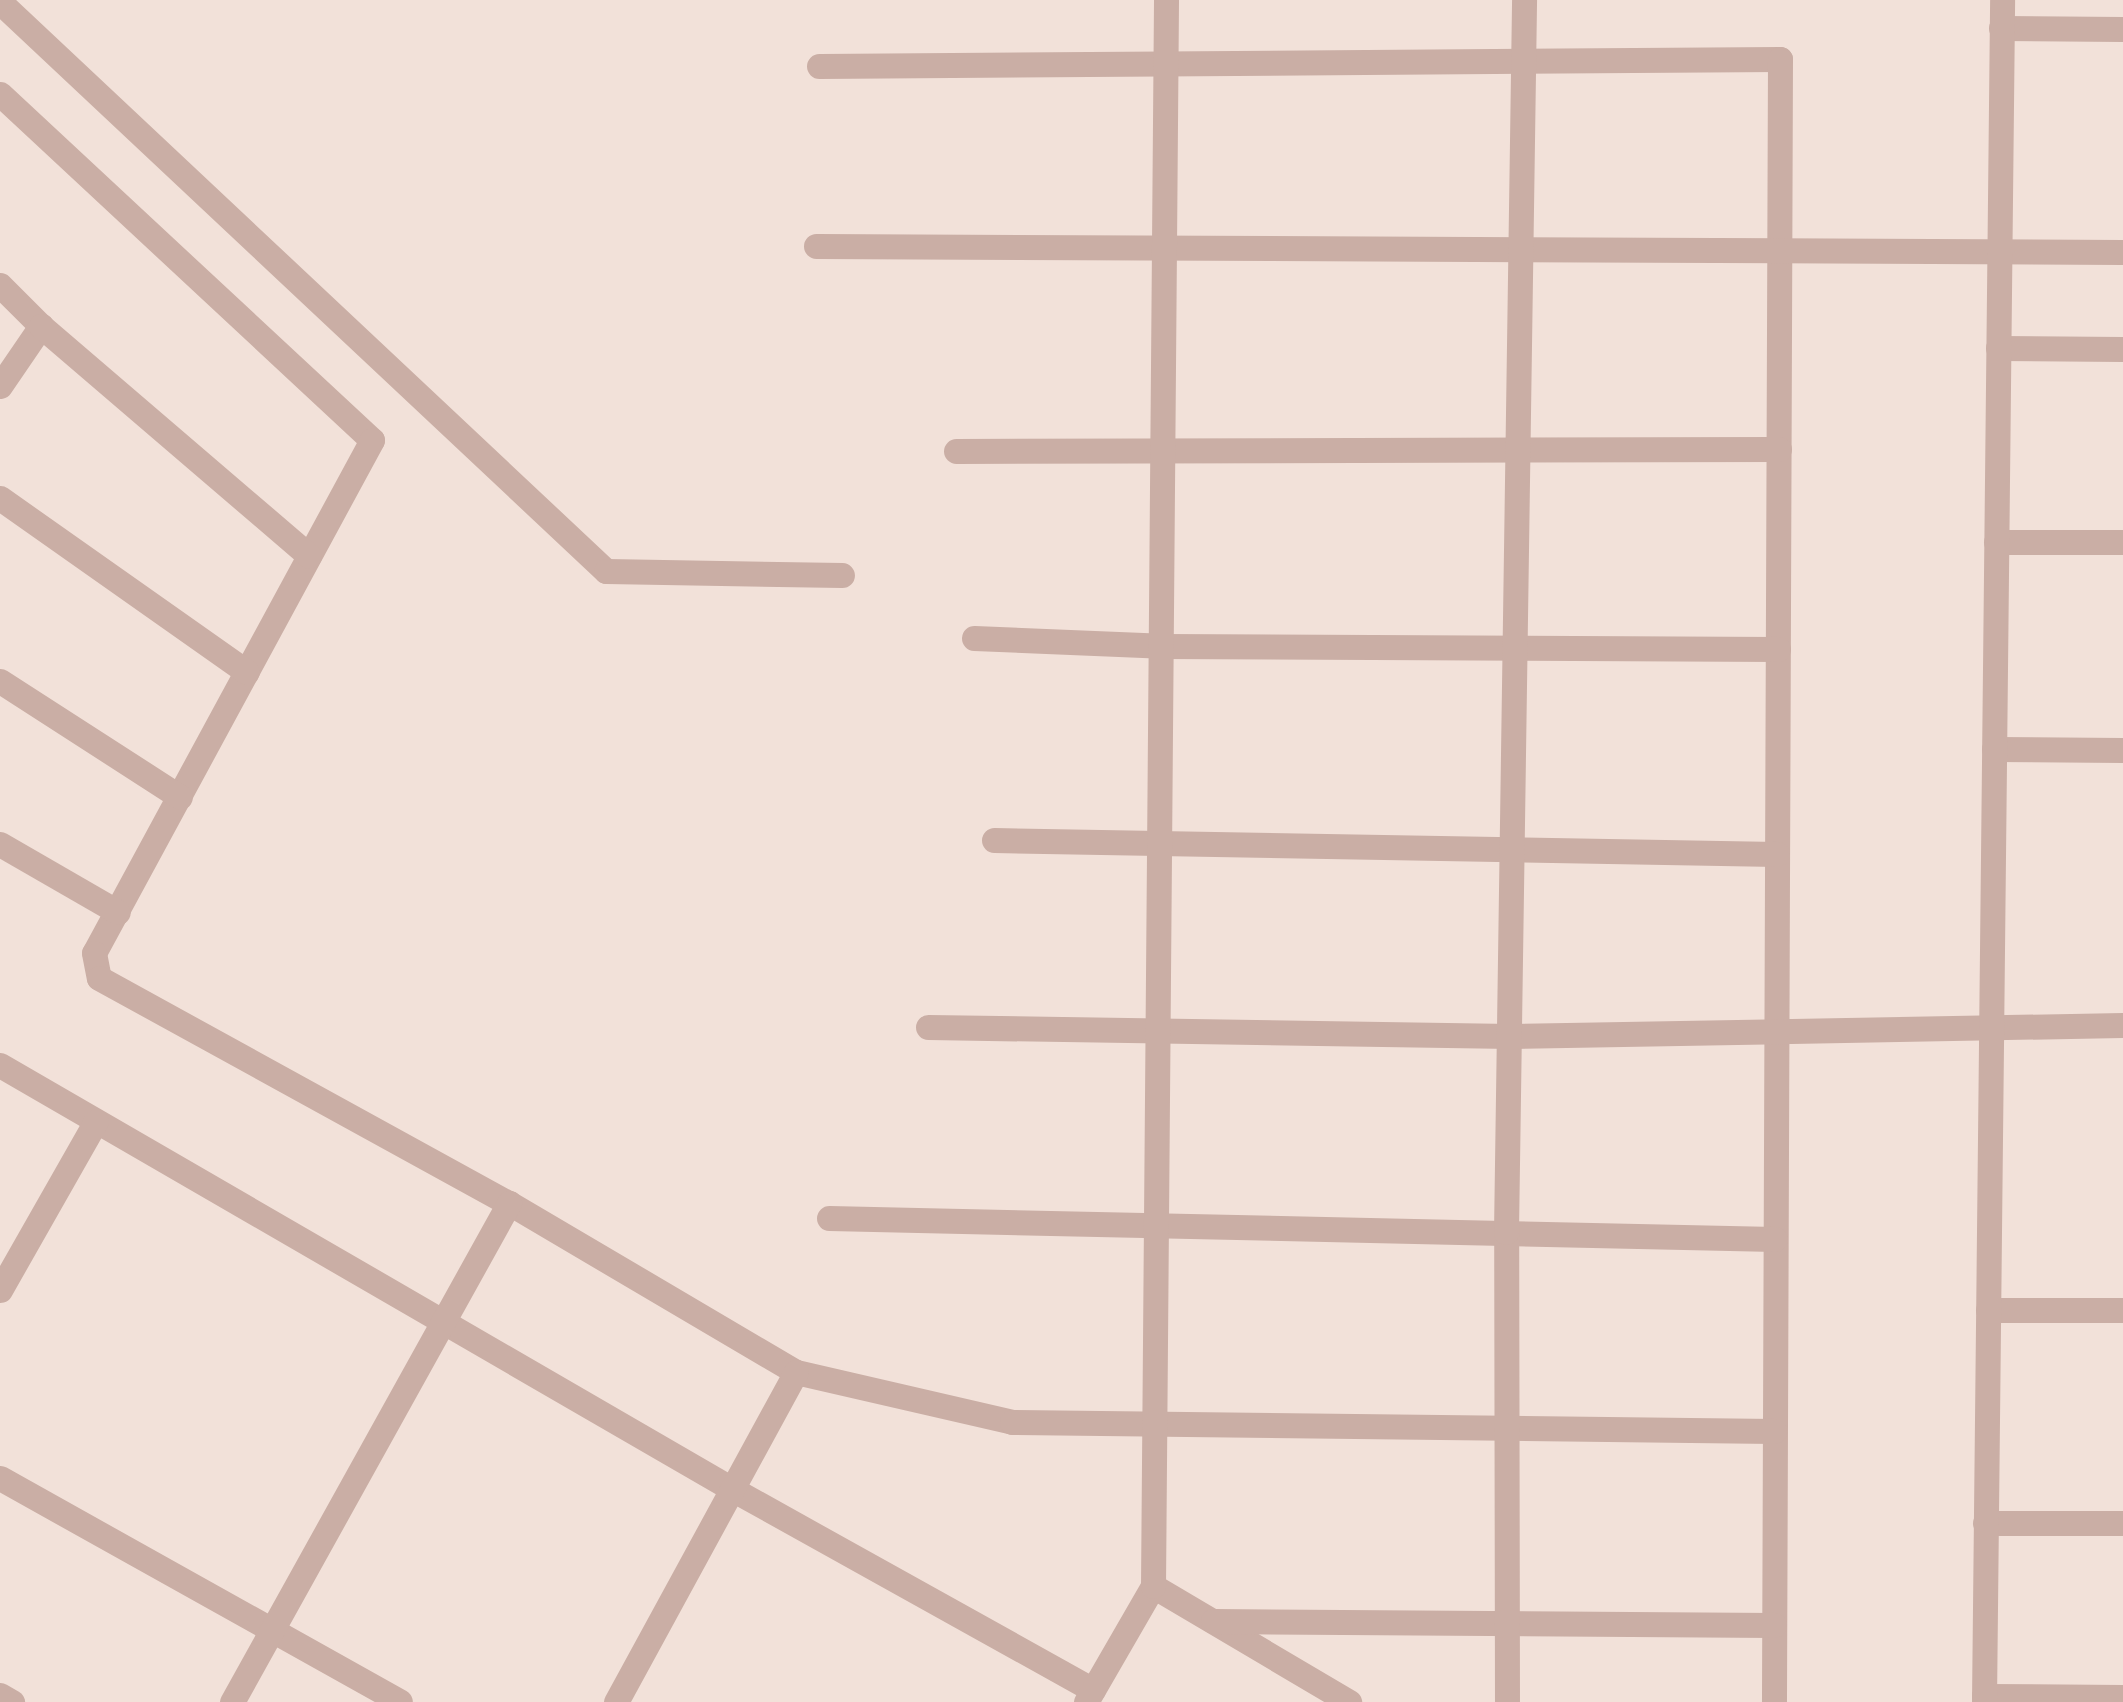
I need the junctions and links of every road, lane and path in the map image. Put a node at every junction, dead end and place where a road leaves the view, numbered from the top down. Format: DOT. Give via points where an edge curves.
graph roads {
  1 [pos="1166,0"];
  2 [pos="1524,0"];
  3 [pos="2002,0"];
  4 [pos="0,2"];
  5 [pos="2002,28"];
  6 [pos="2123,29"];
  7 [pos="1523,63"];
  8 [pos="1166,64"];
  9 [pos="819,66"];
  10 [pos="0,94"];
  11 [pos="816,246"];
  12 [pos="1164,247"];
  13 [pos="1521,249"];
  14 [pos="1779,250"];
  15 [pos="1999,252"];
  16 [pos="2123,252"];
  17 [pos="0,285"];
  18 [pos="42,326"];
  19 [pos="1998,348"];
  20 [pos="2123,350"];
  21 [pos="0,386"];
  22 [pos="1518,450"];
  23 [pos="1778,450"];
  24 [pos="1162,451"];
  25 [pos="956,452"];
  26 [pos="0,498"];
  27 [pos="1996,542"];
  28 [pos="2123,542"];
  29 [pos="309,556"];
  30 [pos="842,575"];
  31 [pos="974,638"];
  32 [pos="1161,646"];
  33 [pos="1516,648"];
  34 [pos="1778,650"];
  35 [pos="247,672"];
  36 [pos="0,681"];
  37 [pos="1994,749"];
  38 [pos="2123,750"];
  39 [pos="180,796"];
  40 [pos="994,840"];
  41 [pos="1159,843"];
  42 [pos="0,844"];
  43 [pos="1513,850"];
  44 [pos="1777,854"];
  45 [pos="118,912"];
  46 [pos="1991,1023"];
  47 [pos="2123,1025"];
  48 [pos="928,1027"];
  49 [pos="1154,1027"];
  50 [pos="1776,1035"];
  51 [pos="1512,1036"];
  52 [pos="0,1065"];
  53 [pos="96,1121"];
  54 [pos="510,1204"];
  55 [pos="829,1218"];
  56 [pos="1157,1228"];
  57 [pos="1506,1232"];
  58 [pos="1776,1239"];
  59 [pos="0,1290"];
  60 [pos="1988,1310"];
  61 [pos="2123,1310"];
  62 [pos="443,1322"];
  63 [pos="796,1372"];
  64 [pos="1154,1422"];
  65 [pos="1506,1424"];
  66 [pos="1774,1430"];
  67 [pos="0,1478"];
  68 [pos="732,1490"];
  69 [pos="1986,1523"];
  70 [pos="2123,1523"];
  71 [pos="1153,1586"];
  72 [pos="1213,1621"];
  73 [pos="1507,1623"];
  74 [pos="1774,1625"];
  75 [pos="272,1630"];
  76 [pos="0,1695"];
  77 [pos="1090,1696"];
  78 [pos="2123,1696"];
  79 [pos="1984,1699"];
  80 [pos="12,1702"];
  81 [pos="232,1702"];
  82 [pos="400,1702"];
  83 [pos="616,1702"];
  84 [pos="1349,1702"];
  85 [pos="1507,1702"];
  86 [pos="1774,1702"];
  1 -- 8 [label="street"];
  2 -- 7 [label="street"];
  3 -- 5 [label="street"];
  4 -- 30 [label="street" via="606,571"];
  5 -- 6 [label="street"];
  5 -- 15 [label="street"];
  7 -- 8 [label="street"];
  7 -- 13 [label="street"];
  7 -- 14 [label="street" via="1780,59"];
  8 -- 9 [label="street"];
  8 -- 12 [label="street"];
  10 -- 29 [label="street" via="372,440"];
  11 -- 12 [label="street"];
  12 -- 13 [label="street"];
  12 -- 24 [label="street"];
  13 -- 14 [label="street"];
  13 -- 22 [label="street"];
  14 -- 15 [label="street"];
  14 -- 23 [label="street"];
  15 -- 16 [label="street"];
  15 -- 19 [label="street"];
  17 -- 18 [label="street"];
  18 -- 21 [label="street"];
  18 -- 29 [label="street"];
  19 -- 20 [label="street"];
  19 -- 27 [label="street"];
  22 -- 23 [label="street"];
  22 -- 24 [label="street"];
  22 -- 33 [label="street"];
  23 -- 34 [label="street"];
  24 -- 25 [label="street"];
  24 -- 32 [label="street"];
  26 -- 35 [label="street"];
  27 -- 28 [label="street"];
  27 -- 37 [label="street"];
  29 -- 35 [label="street"];
  31 -- 32 [label="street"];
  32 -- 33 [label="street"];
  32 -- 41 [label="street"];
  33 -- 34 [label="street"];
  33 -- 43 [label="street"];
  34 -- 44 [label="street"];
  35 -- 39 [label="street"];
  36 -- 39 [label="street"];
  37 -- 38 [label="street"];
  37 -- 46 [label="street"];
  39 -- 45 [label="street"];
  40 -- 41 [label="street"];
  41 -- 43 [label="street"];
  41 -- 49 [label="street"];
  42 -- 45 [label="street"];
  43 -- 44 [label="street"];
  43 -- 51 [label="street"];
  44 -- 50 [label="street"];
  45 -- 54 [label="street" via="94,952 99,978"];
  46 -- 47 [label="street"];
  46 -- 50 [label="street"];
  46 -- 60 [label="street"];
  48 -- 49 [label="street"];
  49 -- 51 [label="street"];
  49 -- 56 [label="street"];
  50 -- 51 [label="street"];
  50 -- 58 [label="street"];
  51 -- 57 [label="street"];
  52 -- 53 [label="street"];
  53 -- 59 [label="street"];
  53 -- 62 [label="street"];
  54 -- 62 [label="street"];
  54 -- 63 [label="street"];
  55 -- 56 [label="street"];
  56 -- 57 [label="street"];
  56 -- 64 [label="street"];
  57 -- 58 [label="street"];
  57 -- 65 [label="street"];
  58 -- 66 [label="street"];
  60 -- 61 [label="street"];
  60 -- 69 [label="street"];
  62 -- 68 [label="street"];
  62 -- 75 [label="street"];
  63 -- 64 [label="street" via="1012,1422"];
  63 -- 68 [label="street"];
  64 -- 65 [label="street"];
  64 -- 71 [label="street"];
  65 -- 66 [label="street"];
  65 -- 73 [label="street"];
  66 -- 74 [label="street"];
  67 -- 75 [label="street"];
  68 -- 77 [label="street"];
  68 -- 83 [label="street"];
  69 -- 70 [label="street"];
  69 -- 79 [label="street"];
  71 -- 72 [label="street"];
  71 -- 77 [label="street"];
  72 -- 73 [label="street"];
  72 -- 84 [label="street"];
  73 -- 74 [label="street"];
  73 -- 85 [label="street"];
  74 -- 86 [label="street"];
  75 -- 81 [label="street"];
  75 -- 82 [label="street"];
  76 -- 80 [label="street"];
  78 -- 79 [label="street"];
}
